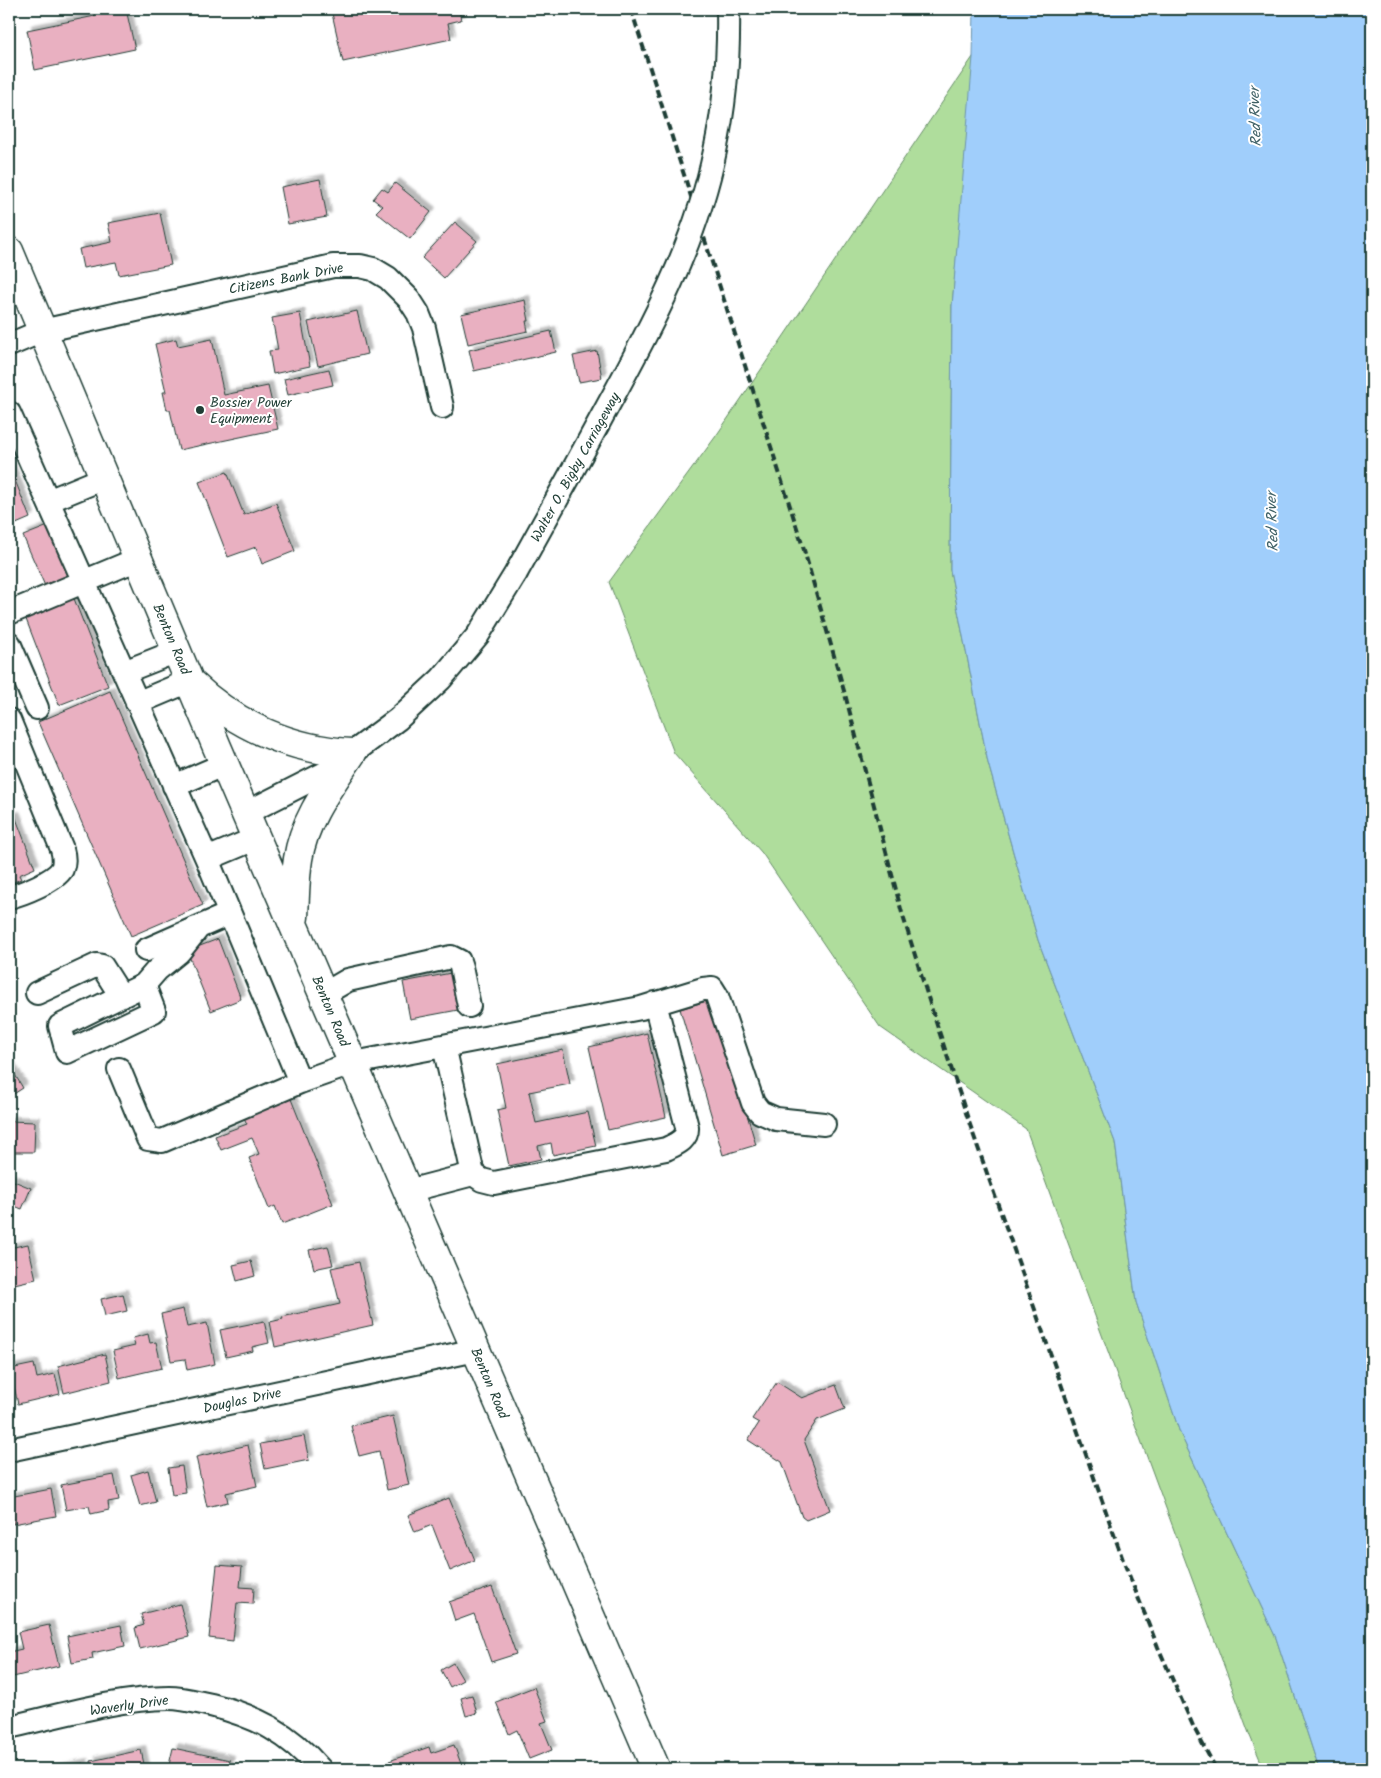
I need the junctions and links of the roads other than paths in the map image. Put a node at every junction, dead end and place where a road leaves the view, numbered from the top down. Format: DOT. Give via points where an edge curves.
graph roads {
  1 [pos="728,9"];
  2 [pos="9,251"];
  3 [pos="42,331"];
  4 [pos="9,345"];
  5 [pos="442,407"];
  6 [pos="9,413"];
  7 [pos="104,478"];
  8 [pos="48,501"];
  9 [pos="138,559"];
  10 [pos="84,582"];
  11 [pos="9,613"];
  12 [pos="9,644"];
  13 [pos="177,651"];
  14 [pos="124,672"];
  15 [pos="189,681"];
  16 [pos="137,703"];
  17 [pos="37,708"];
  18 [pos="9,720"];
  19 [pos="352,753"];
  20 [pos="225,764"];
  21 [pos="174,786"];
  22 [pos="246,813"];
  23 [pos="257,838"];
  24 [pos="207,859"];
  25 [pos="9,897"];
  26 [pos="230,914"];
  27 [pos="294,922"];
  28 [pos="199,926"];
  29 [pos="146,950"];
  30 [pos="144,985"];
  31 [pos="37,993"];
  32 [pos="324,994"];
  33 [pos="121,996"];
  34 [pos="655,1003"];
  35 [pos="469,1006"];
  36 [pos="444,1046"];
  37 [pos="354,1063"];
  38 [pos="119,1069"];
  39 [pos="300,1082"];
  40 [pos="824,1124"];
  41 [pos="473,1174"];
  42 [pos="408,1192"];
  43 [pos="476,1350"];
  44 [pos="9,1450"];
  45 [pos="9,1727"];
  46 [pos="649,1767"];
  47 [pos="320,1769"];
  1 -- 19 [label="street, Walter O. Bigby Carriageway, bridge" via="724,96 715,152 687,244 635,357 516,573 478,635 441,679 398,719"];
  2 -- 3 [label="main road, Benton Road"];
  3 -- 4 [label="street, Citizens Bank Drive"];
  3 -- 5 [label="street, Citizens Bank Drive" via="333,266 360,266 388,278 418,313"];
  3 -- 7 [label="main road, Benton Road"];
  6 -- 8 [label="street"];
  7 -- 8 [label="street"];
  7 -- 9 [label="main road, Benton Road"];
  8 -- 10 [label="street"];
  9 -- 10 [label="street"];
  9 -- 13 [label="main road, Benton Road"];
  10 -- 11 [label="street"];
  10 -- 14 [label="street"];
  12 -- 17 [label="street"];
  13 -- 14 [label="street"];
  13 -- 15 [label="main road, Benton Road"];
  14 -- 16 [label="street"];
  15 -- 16 [label="street"];
  15 -- 19 [label="main road" via="258,731 329,752"];
  15 -- 20 [label="main road, Benton Road"];
  16 -- 21 [label="street"];
  18 -- 25 [label="street" via="64,861 56,877"];
  19 -- 22 [label="street, Walter O. Bigby Carriageway" via="327,772"];
  19 -- 27 [label="main road" via="318,805 305,834 298,858"];
  20 -- 21 [label="street"];
  20 -- 22 [label="main road, Benton Road"];
  21 -- 24 [label="street"];
  22 -- 23 [label="main road, Benton Road"];
  23 -- 24 [label="street"];
  23 -- 27 [label="main road, Benton Road"];
  24 -- 26 [label="street"];
  26 -- 28 [label="street"];
  26 -- 39 [label="street"];
  27 -- 32 [label="main road, Benton Road"];
  28 -- 29 [label="street"];
  28 -- 30 [label="street" via="179,952"];
  30 -- 33 [label="street"];
  30 -- 33 [label="street" via="154,1011 67,1052 60,1026"];
  31 -- 33 [label="street" via="97,965 102,966"];
  32 -- 35 [label="street" via="348,980 451,957 461,966"];
  32 -- 37 [label="main road, Benton Road"];
  34 -- 36 [label="street"];
  34 -- 40 [label="street" via="712,988 753,1103 760,1112 776,1118"];
  34 -- 41 [label="street" via="687,1127 679,1143 494,1183"];
  36 -- 37 [label="street"];
  36 -- 41 [label="street"];
  37 -- 39 [label="street"];
  37 -- 42 [label="main road, Benton Road"];
  38 -- 39 [label="street" via="148,1139 162,1141"];
  41 -- 42 [label="street"];
  42 -- 43 [label="main road, Benton Road"];
  43 -- 44 [label="street, Douglas Drive"];
  43 -- 46 [label="main road, Benton Road"];
  45 -- 47 [label="street, Waverly Drive" via="128,1702 171,1698 191,1700 260,1721 283,1734"];
}
